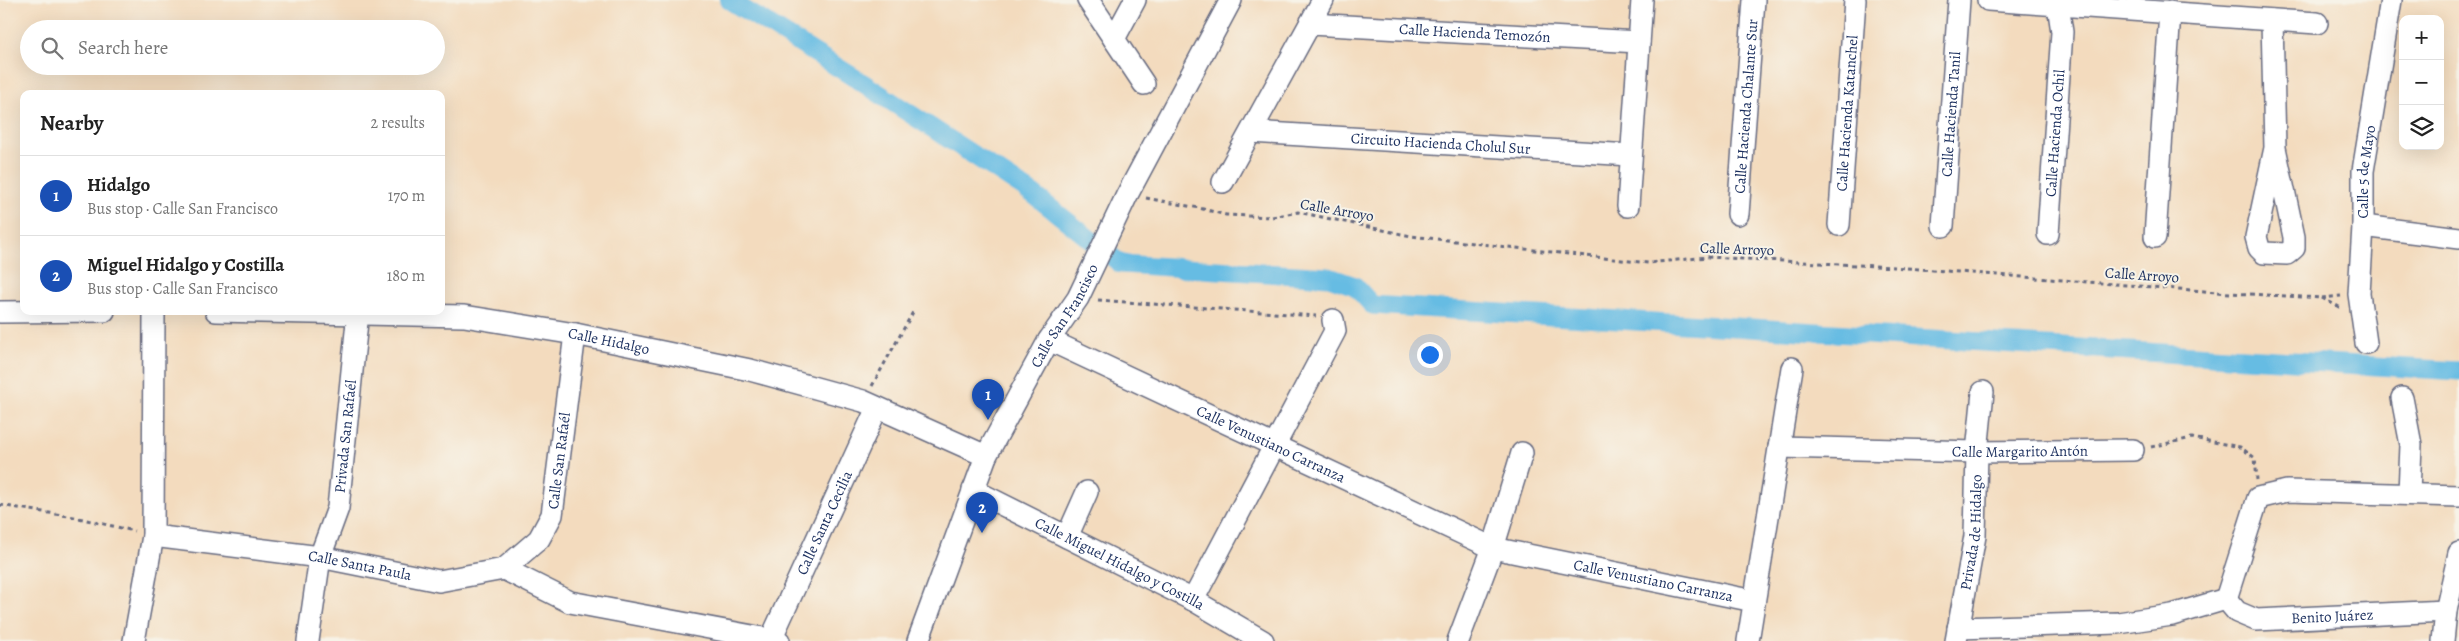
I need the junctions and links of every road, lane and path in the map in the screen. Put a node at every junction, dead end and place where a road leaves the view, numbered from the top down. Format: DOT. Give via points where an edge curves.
graph roads {
  1 [pos="1135,0"];
  2 [pos="1232,0"];
  3 [pos="1323,0"];
  4 [pos="1642,0"];
  5 [pos="1754,0"];
  6 [pos="1855,0"];
  7 [pos="1959,0"];
  8 [pos="1988,0"];
  9 [pos="2118,0"];
  10 [pos="2391,0"];
  11 [pos="1093,3"];
  12 [pos="2059,3"];
  13 [pos="2083,4"];
  14 [pos="2139,11"];
  15 [pos="2170,12"];
  16 [pos="2272,20"];
  17 [pos="2317,23"];
  18 [pos="1310,24"];
  19 [pos="2062,32"];
  20 [pos="1114,39"];
  21 [pos="1639,42"];
  22 [pos="1144,84"];
  23 [pos="1251,132"];
  24 [pos="2275,148"];
  25 [pos="1631,155"];
  26 [pos="1223,182"];
  27 [pos="1127,194"];
  28 [pos="1628,206"];
  29 [pos="1738,214"];
  30 [pos="1838,225"];
  31 [pos="1942,226"];
  32 [pos="2363,226"];
  33 [pos="2048,234"];
  34 [pos="2155,237"];
  35 [pos="2459,238"];
  36 [pos="1078,298"];
  37 [pos="2322,298"];
  38 [pos="0,312"];
  39 [pos="20,312"];
  40 [pos="913,312"];
  41 [pos="154,315"];
  42 [pos="358,315"];
  43 [pos="438,315"];
  44 [pos="1333,320"];
  45 [pos="575,334"];
  46 [pos="1049,340"];
  47 [pos="2366,343"];
  48 [pos="1792,368"];
  49 [pos="1983,392"];
  50 [pos="2402,398"];
  51 [pos="870,405"];
  52 [pos="1273,447"];
  53 [pos="1779,447"];
  54 [pos="2133,450"];
  55 [pos="1977,452"];
  56 [pos="1522,453"];
  57 [pos="986,456"];
  58 [pos="2255,458"];
  59 [pos="973,490"];
  60 [pos="1087,492"];
  61 [pos="2409,493"];
  62 [pos="2459,496"];
  63 [pos="0,506"];
  64 [pos="153,536"];
  65 [pos="1067,537"];
  66 [pos="1493,548"];
  67 [pos="2459,553"];
  68 [pos="320,557"];
  69 [pos="504,569"];
  70 [pos="2226,599"];
  71 [pos="1192,600"];
  72 [pos="1754,601"];
  73 [pos="2446,611"];
  74 [pos="1957,634"];
  75 [pos="775,640"];
  76 [pos="134,641"];
  77 [pos="308,641"];
  78 [pos="918,641"];
  79 [pos="1263,641"];
  80 [pos="1458,641"];
  81 [pos="1748,641"];
  82 [pos="2443,641"];
  1 -- 20 [label="street"];
  2 -- 27 [label="street, Calle San Francisco"];
  3 -- 18 [label="street"];
  4 -- 21 [label="street"];
  5 -- 29 [label="street, Calle Hacienda Chalante Sur"];
  6 -- 30 [label="street, Calle Hacienda Katanchel"];
  7 -- 31 [label="street, Calle Hacienda Tanil"];
  8 -- 12 [label="street"];
  9 -- 14 [label="street"];
  10 -- 32 [label="street, Calle 5 de Mayo" via="2366,144"];
  11 -- 20 [label="street"];
  12 -- 13 [label="street"];
  12 -- 19 [label="street, Calle Hacienda Ochil"];
  13 -- 14 [label="street"];
  13 -- 19 [label="street"];
  14 -- 15 [label="street"];
  15 -- 16 [label="street"];
  15 -- 34 [label="street"];
  16 -- 17 [label="street"];
  16 -- 24 [label="street"];
  18 -- 21 [label="street, Calle Hacienda Temozón"];
  18 -- 23 [label="street"];
  19 -- 33 [label="street, Calle Hacienda Ochil"];
  20 -- 22 [label="street"];
  21 -- 25 [label="street"];
  23 -- 25 [label="street, Circuito Hacienda Cholul Sur"];
  23 -- 26 [label="street"];
  25 -- 28 [label="street"];
  27 -- 36 [label="street, Calle San Francisco"];
  27 -- 37 [label="path, Calle Arroyo" via="1226,215 1272,217 1298,212 1411,236 1648,263 1708,257"];
  32 -- 35 [label="street"];
  32 -- 47 [label="street, Calle 5 de Mayo" via="2359,294"];
  36 -- 44 [label="path" via="1322,316"];
  36 -- 46 [label="street, Calle San Francisco"];
  38 -- 39 [label="street"];
  40 -- 51 [label="path"];
  41 -- 64 [label="street"];
  42 -- 68 [label="street, Privada San Rafaél" via="338,508"];
  43 -- 45 [label="street, Calle Hidalgo" via="464,316"];
  44 -- 52 [label="street" via="1335,331"];
  45 -- 51 [label="street, Calle Hidalgo" via="750,370"];
  45 -- 69 [label="street, Calle San Rafaél" via="552,515 539,539"];
  46 -- 52 [label="street, Calle Venustiano Carranza"];
  46 -- 57 [label="street, Calle San Francisco"];
  48 -- 53 [label="street, Calle Venustiano Carranza"];
  49 -- 55 [label="street, Privada de Hidalgo"];
  50 -- 61 [label="street" via="2410,445"];
  51 -- 57 [label="street, Calle Hidalgo"];
  51 -- 75 [label="street, Calle Santa Cecilia"];
  52 -- 66 [label="street, Calle Venustiano Carranza"];
  52 -- 71 [label="street"];
  53 -- 55 [label="street, Calle Margarito Antón"];
  53 -- 72 [label="street, Calle Venustiano Carranza"];
  54 -- 55 [label="street, Calle Margarito Antón"];
  54 -- 58 [label="path" via="2192,438 2240,448"];
  55 -- 74 [label="street, Privada de Hidalgo" via="1975,536"];
  56 -- 66 [label="street"];
  57 -- 59 [label="street, Calle San Francisco"];
  59 -- 65 [label="street, Calle Miguel Hidalgo y Costilla"];
  59 -- 78 [label="street, Calle San Francisco"];
  60 -- 65 [label="street"];
  61 -- 62 [label="street"];
  61 -- 70 [label="street" via="2287,491 2258,498"];
  63 -- 64 [label="path" via="74,517"];
  64 -- 68 [label="street, Calle Santa Paula"];
  64 -- 76 [label="street"];
  65 -- 71 [label="street, Calle Miguel Hidalgo y Costilla"];
  66 -- 72 [label="street, Calle Venustiano Carranza"];
  66 -- 80 [label="street"];
  67 -- 73 [label="street"];
  68 -- 69 [label="street, Calle Santa Paula" via="439,581"];
  68 -- 77 [label="street"];
  69 -- 75 [label="street" via="570,602"];
  70 -- 73 [label="street, Benito Juárez" via="2237,612 2256,620"];
  70 -- 74 [label="street" via="2172,615 2118,623"];
  71 -- 79 [label="street, Calle Miguel Hidalgo y Costilla"];
  72 -- 81 [label="street, Calle Venustiano Carranza"];
  73 -- 82 [label="street"];
}
